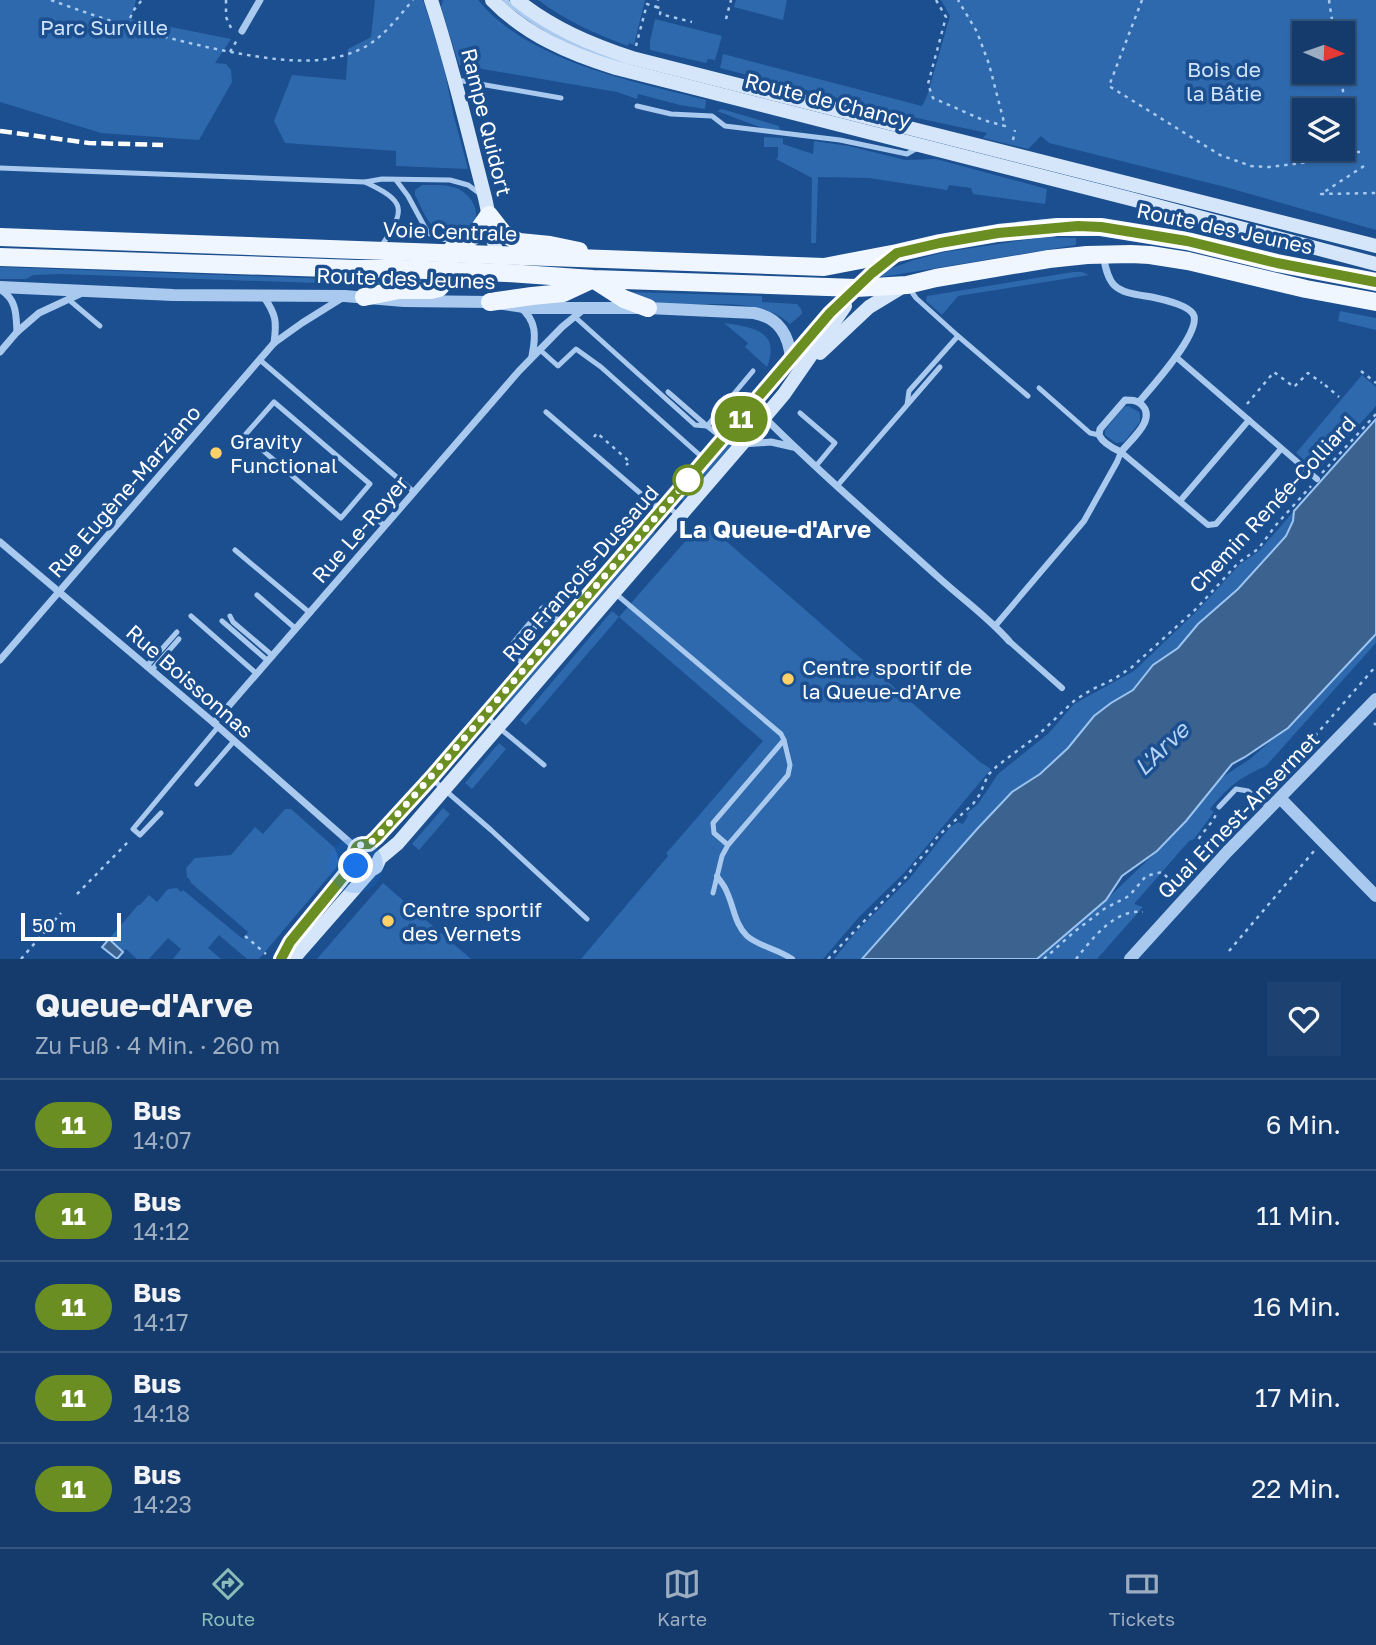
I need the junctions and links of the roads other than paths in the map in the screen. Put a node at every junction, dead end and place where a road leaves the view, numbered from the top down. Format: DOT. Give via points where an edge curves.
graph roads {
  1 [pos="260,0"];
  2 [pos="431,0"];
  3 [pos="492,0"];
  4 [pos="505,0"];
  5 [pos="517,0"];
  6 [pos="242,31"];
  7 [pos="454,79"];
  8 [pos="561,98"];
  9 [pos="637,106"];
  10 [pos="921,146"];
  11 [pos="1037,161"];
  12 [pos="0,168"];
  13 [pos="396,180"];
  14 [pos="365,182"];
  15 [pos="485,197"];
  16 [pos="489,215"];
  17 [pos="1101,227"];
  18 [pos="428,233"];
  19 [pos="0,237"];
  20 [pos="470,239"];
  21 [pos="1376,246"];
  22 [pos="378,251"];
  23 [pos="897,253"];
  24 [pos="1376,253"];
  25 [pos="1103,254"];
  26 [pos="497,256"];
  27 [pos="0,257"];
  28 [pos="618,260"];
  29 [pos="448,262"];
  30 [pos="1376,264"];
  31 [pos="824,267"];
  32 [pos="507,273"];
  33 [pos="593,279"];
  34 [pos="1376,282"];
  35 [pos="907,285"];
  36 [pos="0,288"];
  37 [pos="850,290"];
  38 [pos="86,291"];
  39 [pos="345,296"];
  40 [pos="264,297"];
  41 [pos="364,297"];
  42 [pos="68,299"];
  43 [pos="490,302"];
  44 [pos="1376,302"];
  45 [pos="520,307"];
  46 [pos="648,309"];
  47 [pos="580,313"];
  48 [pos="100,327"];
  49 [pos="17,332"];
  50 [pos="958,336"];
  51 [pos="274,343"];
  52 [pos="539,349"];
  53 [pos="0,352"];
  54 [pos="790,355"];
  55 [pos="532,357"];
  56 [pos="1176,357"];
  57 [pos="260,360"];
  58 [pos="940,367"];
  59 [pos="753,371"];
  60 [pos="798,373"];
  61 [pos="1040,388"];
  62 [pos="668,392"];
  63 [pos="1028,396"];
  64 [pos="1139,402"];
  65 [pos="752,405"];
  66 [pos="906,406"];
  67 [pos="547,412"];
  68 [pos="800,413"];
  69 [pos="764,417"];
  70 [pos="1249,420"];
  71 [pos="707,426"];
  72 [pos="1098,435"];
  73 [pos="723,439"];
  74 [pos="742,444"];
  75 [pos="795,448"];
  76 [pos="1282,449"];
  77 [pos="1121,452"];
  78 [pos="705,460"];
  79 [pos="816,466"];
  80 [pos="1317,479"];
  81 [pos="370,484"];
  82 [pos="837,486"];
  83 [pos="414,492"];
  84 [pos="645,498"];
  85 [pos="1180,501"];
  86 [pos="666,505"];
  87 [pos="369,513"];
  88 [pos="679,516"];
  89 [pos="385,526"];
  90 [pos="0,542"];
  91 [pos="235,550"];
  92 [pos="60,592"];
  93 [pos="614,592"];
  94 [pos="257,595"];
  95 [pos="310,613"];
  96 [pos="191,616"];
  97 [pos="230,616"];
  98 [pos="567,620"];
  99 [pos="222,621"];
  100 [pos="996,626"];
  101 [pos="296,629"];
  102 [pos="177,632"];
  103 [pos="179,639"];
  104 [pos="526,639"];
  105 [pos="1009,641"];
  106 [pos="271,658"];
  107 [pos="0,660"];
  108 [pos="525,668"];
  109 [pos="149,669"];
  110 [pos="257,674"];
  111 [pos="1062,688"];
  112 [pos="1376,699"];
  113 [pos="484,715"];
  114 [pos="216,725"];
  115 [pos="498,726"];
  116 [pos="785,740"];
  117 [pos="234,741"];
  118 [pos="447,758"];
  119 [pos="544,765"];
  120 [pos="460,769"];
  121 [pos="431,778"];
  122 [pos="197,784"];
  123 [pos="444,789"];
  124 [pos="1280,798"];
  125 [pos="1219,807"];
  126 [pos="1270,808"];
  127 [pos="161,813"];
  128 [pos="728,845"];
  129 [pos="359,851"];
  130 [pos="380,858"];
  131 [pos="371,870"];
  132 [pos="717,876"];
  133 [pos="713,893"];
  134 [pos="1376,895"];
  135 [pos="587,919"];
  136 [pos="274,956"];
  137 [pos="293,959"];
  138 [pos="792,959"];
  139 [pos="1130,959"];
  1 -- 6 [label="street"];
  2 -- 7 [label="main road, Rampe Quidort"];
  3 -- 10 [label="main road, Route de Chancy" via="533,33 589,60"];
  4 -- 11 [label="lane" via="553,34 606,57"];
  5 -- 11 [label="main road" via="568,34 632,58"];
  7 -- 8 [label="lane"];
  7 -- 15 [label="main road, Rampe Quidort"];
  9 -- 10 [label="lane" via="712,116 725,126 841,140 907,155"];
  10 -- 30 [label="main road, Route de Chancy"];
  11 -- 21 [label="main road"];
  11 -- 24 [label="lane"];
  12 -- 14 [label="lane"];
  13 -- 14 [label="lane"];
  13 -- 15 [label="lane" via="450,180"];
  13 -- 18 [label="lane"];
  14 -- 22 [label="lane" via="389,194 398,208 397,222"];
  15 -- 16 [label="main road, Rampe Quidort"];
  16 -- 20 [label="main road"];
  16 -- 26 [label="main road, Rampe Quidort"];
  16 -- 28 [label="main road" via="503,233 519,242"];
  17 -- 23 [label="main road, Route des Jeunes" via="938,237"];
  17 -- 25 [label="main road"];
  17 -- 34 [label="main road, Route des Jeunes"];
  18 -- 20 [label="lane" via="453,241"];
  18 -- 29 [label="lane" via="441,245"];
  19 -- 22 [label="main road, Voie Centrale"];
  20 -- 29 [label="main road" via="454,247"];
  22 -- 29 [label="main road, Voie Centrale"];
  23 -- 31 [label="main road, Voie Centrale"];
  23 -- 37 [label="main road"];
  25 -- 35 [label="main road, Route des Jeunes"];
  25 -- 44 [label="main road, Route des Jeunes" via="1168,257"];
  25 -- 56 [label="street" via="1117,288 1177,304 1192,313 1192,327"];
  26 -- 28 [label="main road, Voie Centrale"];
  26 -- 29 [label="main road, Voie Centrale"];
  26 -- 32 [label="main road, Rampe Quidort"];
  27 -- 29 [label="main road, Voie Centrale" via="356,269"];
  28 -- 31 [label="main road, Voie Centrale"];
  29 -- 32 [label="main road, Voie Centrale"];
  29 -- 41 [label="main road" via="446,280 439,288"];
  31 -- 37 [label="main road"];
  32 -- 33 [label="main road, Voie Centrale"];
  33 -- 37 [label="main road, Voie Centrale"];
  33 -- 43 [label="main road" via="563,293"];
  33 -- 46 [label="main road"];
  35 -- 37 [label="main road, Route des Jeunes"];
  35 -- 50 [label="lane"];
  35 -- 60 [label="main road, Rue François-Dussaud" via="869,307"];
  36 -- 38 [label="street, Route des Jeunes"];
  36 -- 49 [label="street" via="15,306"];
  37 -- 54 [label="main road, Rue François-Dussaud"];
  37 -- 60 [label="main road, Rue François-Dussaud" via="843,312"];
  38 -- 40 [label="street, Route des Jeunes"];
  38 -- 42 [label="street"];
  39 -- 40 [label="street, Route des Jeunes"];
  39 -- 41 [label="street, Route des Jeunes"];
  39 -- 51 [label="street, Rue Eugène-Marziano"];
  40 -- 51 [label="street" via="276,318"];
  41 -- 43 [label="street, Route des Jeunes"];
  42 -- 48 [label="lane"];
  42 -- 49 [label="street" via="39,313"];
  43 -- 45 [label="street, Route des Jeunes"];
  45 -- 47 [label="street, Route des Jeunes"];
  45 -- 55 [label="street" via="535,329"];
  46 -- 47 [label="street, Route des Jeunes"];
  46 -- 54 [label="street, Route des Jeunes" via="763,315 787,337"];
  47 -- 52 [label="street, Rue Le-Royer"];
  47 -- 71 [label="lane" via="695,425"];
  49 -- 53 [label="street"];
  50 -- 63 [label="lane"];
  50 -- 66 [label="lane" via="909,391"];
  51 -- 57 [label="street, Rue Eugène-Marziano"];
  52 -- 55 [label="street, Rue Le-Royer"];
  52 -- 78 [label="lane" via="558,366 576,349"];
  54 -- 65 [label="main road, Rue François-Dussaud"];
  55 -- 83 [label="street, Rue Le-Royer"];
  56 -- 64 [label="street"];
  56 -- 70 [label="street"];
  57 -- 83 [label="lane"];
  57 -- 92 [label="street, Rue Eugène-Marziano"];
  58 -- 66 [label="lane"];
  59 -- 71 [label="lane"];
  60 -- 69 [label="main road, Rue François-Dussaud"];
  61 -- 72 [label="lane"];
  62 -- 71 [label="lane"];
  64 -- 72 [label="street" via="1125,400"];
  64 -- 77 [label="street" via="1146,410 1145,424"];
  65 -- 69 [label="street"];
  65 -- 73 [label="main road, Rue François-Dussaud"];
  66 -- 82 [label="lane"];
  67 -- 84 [label="lane"];
  68 -- 79 [label="lane" via="835,443"];
  69 -- 74 [label="main road, Rue François-Dussaud"];
  69 -- 75 [label="street"];
  70 -- 76 [label="street"];
  70 -- 85 [label="street"];
  71 -- 73 [label="lane"];
  72 -- 77 [label="street"];
  73 -- 78 [label="main road, Rue François-Dussaud"];
  74 -- 75 [label="street" via="771,442"];
  74 -- 88 [label="main road, Rue François-Dussaud"];
  75 -- 79 [label="street"];
  76 -- 80 [label="street"];
  76 -- 85 [label="street" via="1216,524 1208,525"];
  77 -- 85 [label="street"];
  77 -- 100 [label="street" via="1084,521"];
  78 -- 86 [label="main road, Rue François-Dussaud"];
  79 -- 82 [label="street"];
  81 -- 81 [label="lane" via="341,518 245,435 274,402"];
  82 -- 100 [label="street"];
  83 -- 89 [label="street, Rue Le-Royer"];
  84 -- 86 [label="lane" via="654,505"];
  84 -- 108 [label="lane" via="558,602 542,608 509,648"];
  86 -- 88 [label="lane"];
  86 -- 98 [label="main road, Rue François-Dussaud"];
  87 -- 89 [label="lane"];
  88 -- 93 [label="main road, Rue François-Dussaud"];
  89 -- 95 [label="street, Rue Le-Royer"];
  90 -- 92 [label="street, Rue Boissonnas"];
  91 -- 95 [label="lane"];
  92 -- 107 [label="street, Rue Eugène-Marziano"];
  92 -- 109 [label="street, Rue Boissonnas"];
  93 -- 115 [label="main road, Rue François-Dussaud"];
  93 -- 116 [label="lane"];
  94 -- 101 [label="lane"];
  95 -- 101 [label="street, Rue Le-Royer"];
  96 -- 110 [label="lane"];
  97 -- 106 [label="lane"];
  98 -- 104 [label="lane" via="547,617"];
  98 -- 108 [label="main road, Rue François-Dussaud"];
  99 -- 106 [label="lane"];
  100 -- 105 [label="street"];
  101 -- 106 [label="street, Rue Le-Royer"];
  102 -- 109 [label="lane"];
  103 -- 109 [label="lane"];
  105 -- 111 [label="street"];
  106 -- 110 [label="street, Rue Le-Royer"];
  108 -- 113 [label="main road, Rue François-Dussaud"];
  109 -- 114 [label="street, Rue Boissonnas"];
  110 -- 114 [label="street, Rue Le-Royer"];
  112 -- 124 [label="street, Quai Ernest-Ansermet"];
  113 -- 115 [label="lane"];
  113 -- 118 [label="main road, Rue François-Dussaud"];
  114 -- 117 [label="street, Rue Boissonnas"];
  114 -- 127 [label="lane" via="133,829 140,835"];
  115 -- 119 [label="lane"];
  115 -- 120 [label="main road, Rue François-Dussaud"];
  116 -- 128 [label="lane" via="788,775"];
  116 -- 128 [label="lane" via="713,823 714,833"];
  117 -- 122 [label="lane"];
  117 -- 129 [label="street, Rue Boissonnas"];
  118 -- 120 [label="lane"];
  118 -- 121 [label="main road, Rue François-Dussaud"];
  120 -- 123 [label="main road, Rue François-Dussaud"];
  121 -- 123 [label="lane"];
  121 -- 129 [label="main road, Rue François-Dussaud"];
  123 -- 130 [label="main road, Rue François-Dussaud"];
  123 -- 135 [label="lane"];
  124 -- 126 [label="street, Quai Ernest-Ansermet"];
  124 -- 134 [label="street"];
  125 -- 126 [label="lane" via="1236,789 1248,791"];
  126 -- 139 [label="street, Quai Ernest-Ansermet"];
  128 -- 132 [label="lane"];
  129 -- 130 [label="main road" via="376,847"];
  129 -- 131 [label="main road" via="359,869"];
  129 -- 136 [label="main road, Rue François-Dussaud" via="336,887"];
  130 -- 131 [label="main road, Rue François-Dussaud"];
  131 -- 137 [label="main road, Rue François-Dussaud"];
  132 -- 133 [label="lane"];
  132 -- 138 [label="street" via="744,932"];
}
